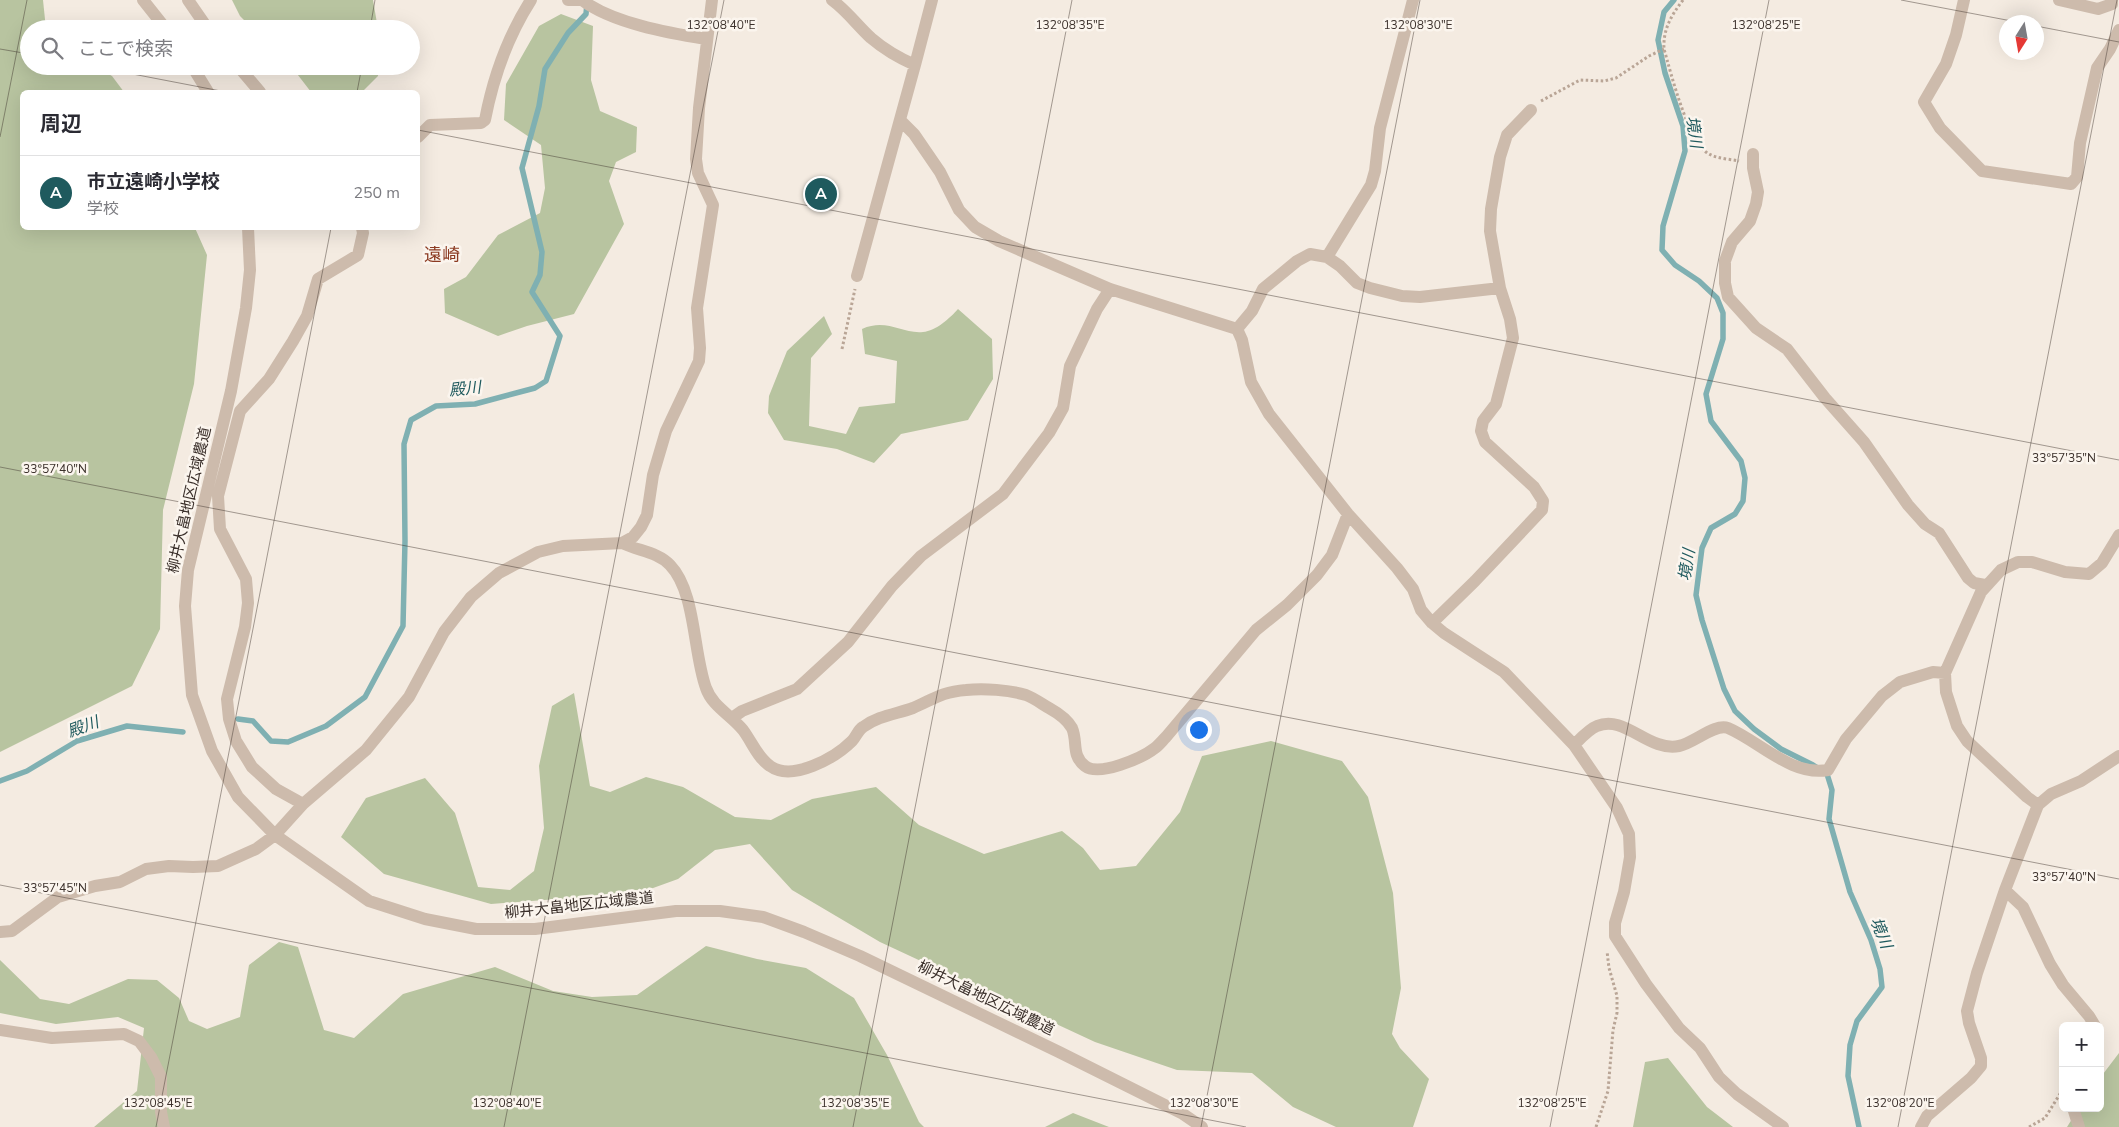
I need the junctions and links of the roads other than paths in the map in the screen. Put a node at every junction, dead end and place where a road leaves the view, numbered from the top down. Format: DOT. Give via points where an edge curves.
graph roads {
  1 [pos="143,0"];
  2 [pos="188,0"];
  3 [pos="531,0"];
  4 [pos="568,0"];
  5 [pos="578,0"];
  6 [pos="582,0"];
  7 [pos="712,0"];
  8 [pos="832,0"];
  9 [pos="932,0"];
  10 [pos="1413,0"];
  11 [pos="1964,0"];
  12 [pos="2059,0"];
  13 [pos="2112,0"];
  14 [pos="159,20"];
  15 [pos="202,20"];
  16 [pos="2119,30"];
  17 [pos="706,39"];
  18 [pos="915,65"];
  19 [pos="198,75"];
  20 [pos="246,75"];
  21 [pos="207,90"];
  22 [pos="258,90"];
  23 [pos="1531,110"];
  24 [pos="901,121"];
  25 [pos="420,135"];
  26 [pos="1753,158"];
  27 [pos="248,230"];
  28 [pos="362,230"];
  29 [pos="1327,257"];
  30 [pos="857,276"];
  31 [pos="1500,288"];
  32 [pos="1110,289"];
  33 [pos="1237,329"];
  34 [pos="1348,514"];
  35 [pos="2119,535"];
  36 [pos="622,543"];
  37 [pos="1985,585"];
  38 [pos="1432,623"];
  39 [pos="1945,673"];
  40 [pos="732,718"];
  41 [pos="1574,745"];
  42 [pos="2119,756"];
  43 [pos="303,804"];
  44 [pos="2038,805"];
  45 [pos="275,835"];
  46 [pos="2005,890"];
  47 [pos="0,932"];
  48 [pos="2093,1022"];
  49 [pos="0,1030"];
  50 [pos="2073,1112"];
  51 [pos="164,1127"];
  52 [pos="1202,1127"];
  53 [pos="1783,1127"];
  54 [pos="1921,1127"];
  55 [pos="2079,1127"];
  1 -- 14 [label="street"];
  2 -- 15 [label="street"];
  3 -- 25 [label="street" via="501,63 490,92 485,120 482,123 430,125"];
  4 -- 5 [label="street"];
  6 -- 17 [label="street" via="630,22"];
  7 -- 17 [label="street"];
  8 -- 18 [label="street" via="871,38 895,56"];
  9 -- 18 [label="street"];
  10 -- 29 [label="street" via="1380,128 1371,185"];
  11 -- 16 [label="street" via="1946,64 1924,102 1940,128 1982,171 2071,184 2078,177 2080,143 2097,68"];
  12 -- 13 [label="street" via="2098,9 2112,4"];
  17 -- 36 [label="street" via="696,158 698,173 713,205 697,308 699,361 666,431 642,527"];
  18 -- 24 [label="street"];
  19 -- 21 [label="street"];
  20 -- 22 [label="street"];
  23 -- 31 [label="street" via="1507,135 1497,174 1490,231"];
  24 -- 30 [label="street"];
  24 -- 32 [label="street" via="940,172 959,210 975,227 999,241"];
  26 -- 37 [label="street" via="1758,192 1756,204 1750,221 1732,242 1725,261 1728,297 1756,328 1787,349 1864,442 1908,506 1939,533 1968,578"];
  27 -- 45 [label="street, 柳井大畠地区広域農道" via="250,270 246,308 231,391 188,570 185,606 192,694 212,751 238,797"];
  28 -- 43 [label="street" via="358,255 318,279 307,316 293,341 240,411 218,496 220,528 246,579 248,603 227,699 229,719 236,741 252,767 276,789"];
  29 -- 31 [label="street" via="1357,283 1402,296"];
  29 -- 33 [label="street" via="1310,254 1263,288 1252,311"];
  31 -- 38 [label="street" via="1512,338 1496,404 1483,421 1481,432 1484,442 1534,486 1543,501 1542,510"];
  32 -- 33 [label="street"];
  32 -- 40 [label="street" via="1073,359 1063,408 1049,433 1003,494 921,556 892,586 848,642 797,689"];
  33 -- 34 [label="street" via="1251,382 1268,414"];
  34 -- 38 [label="street" via="1397,568"];
  34 -- 40 [label="street" via="1332,555 1318,575 1256,630 1155,749 1104,771 1087,768 1077,758 1072,728 1062,716 1028,696 1014,692 968,689 944,692 912,708 877,719 861,728 851,742 824,760 804,770 786,773 770,766"];
  35 -- 37 [label="street" via="2102,563 2089,574 2018,562 2001,570"];
  36 -- 40 [label="street" via="659,556 680,580 705,687 712,701"];
  36 -- 43 [label="street" via="538,552 499,573 471,597 444,632 409,698 366,750"];
  37 -- 39 [label="street"];
  38 -- 41 [label="street" via="1504,672"];
  39 -- 41 [label="street" via="1932,672 1900,682 1882,696 1846,739 1828,770 1818,772 1774,756 1727,728 1717,727 1679,746 1665,746 1609,723 1596,726"];
  39 -- 44 [label="street" via="1946,692 1957,726 1967,741"];
  41 -- 53 [label="street" via="1617,808 1629,834 1630,857 1615,936 1679,1028 1700,1048 1719,1077"];
  42 -- 44 [label="street" via="2081,781 2051,794"];
  43 -- 45 [label="street"];
  44 -- 46 [label="street"];
  45 -- 47 [label="street" via="256,849 218,866 146,869 120,882 58,897 12,930"];
  45 -- 52 [label="street, 柳井大畠地区広域農道" via="369,900 425,919 476,929 535,929 676,911 720,911 763,917 860,956 1183,1114"];
  46 -- 48 [label="street" via="2023,907 2050,964"];
  46 -- 54 [label="street" via="1967,1011 1981,1066 1927,1116"];
  49 -- 51 [label="street" via="52,1038 124,1034 139,1041 161,1077"];
  50 -- 55 [label="street"];
}
